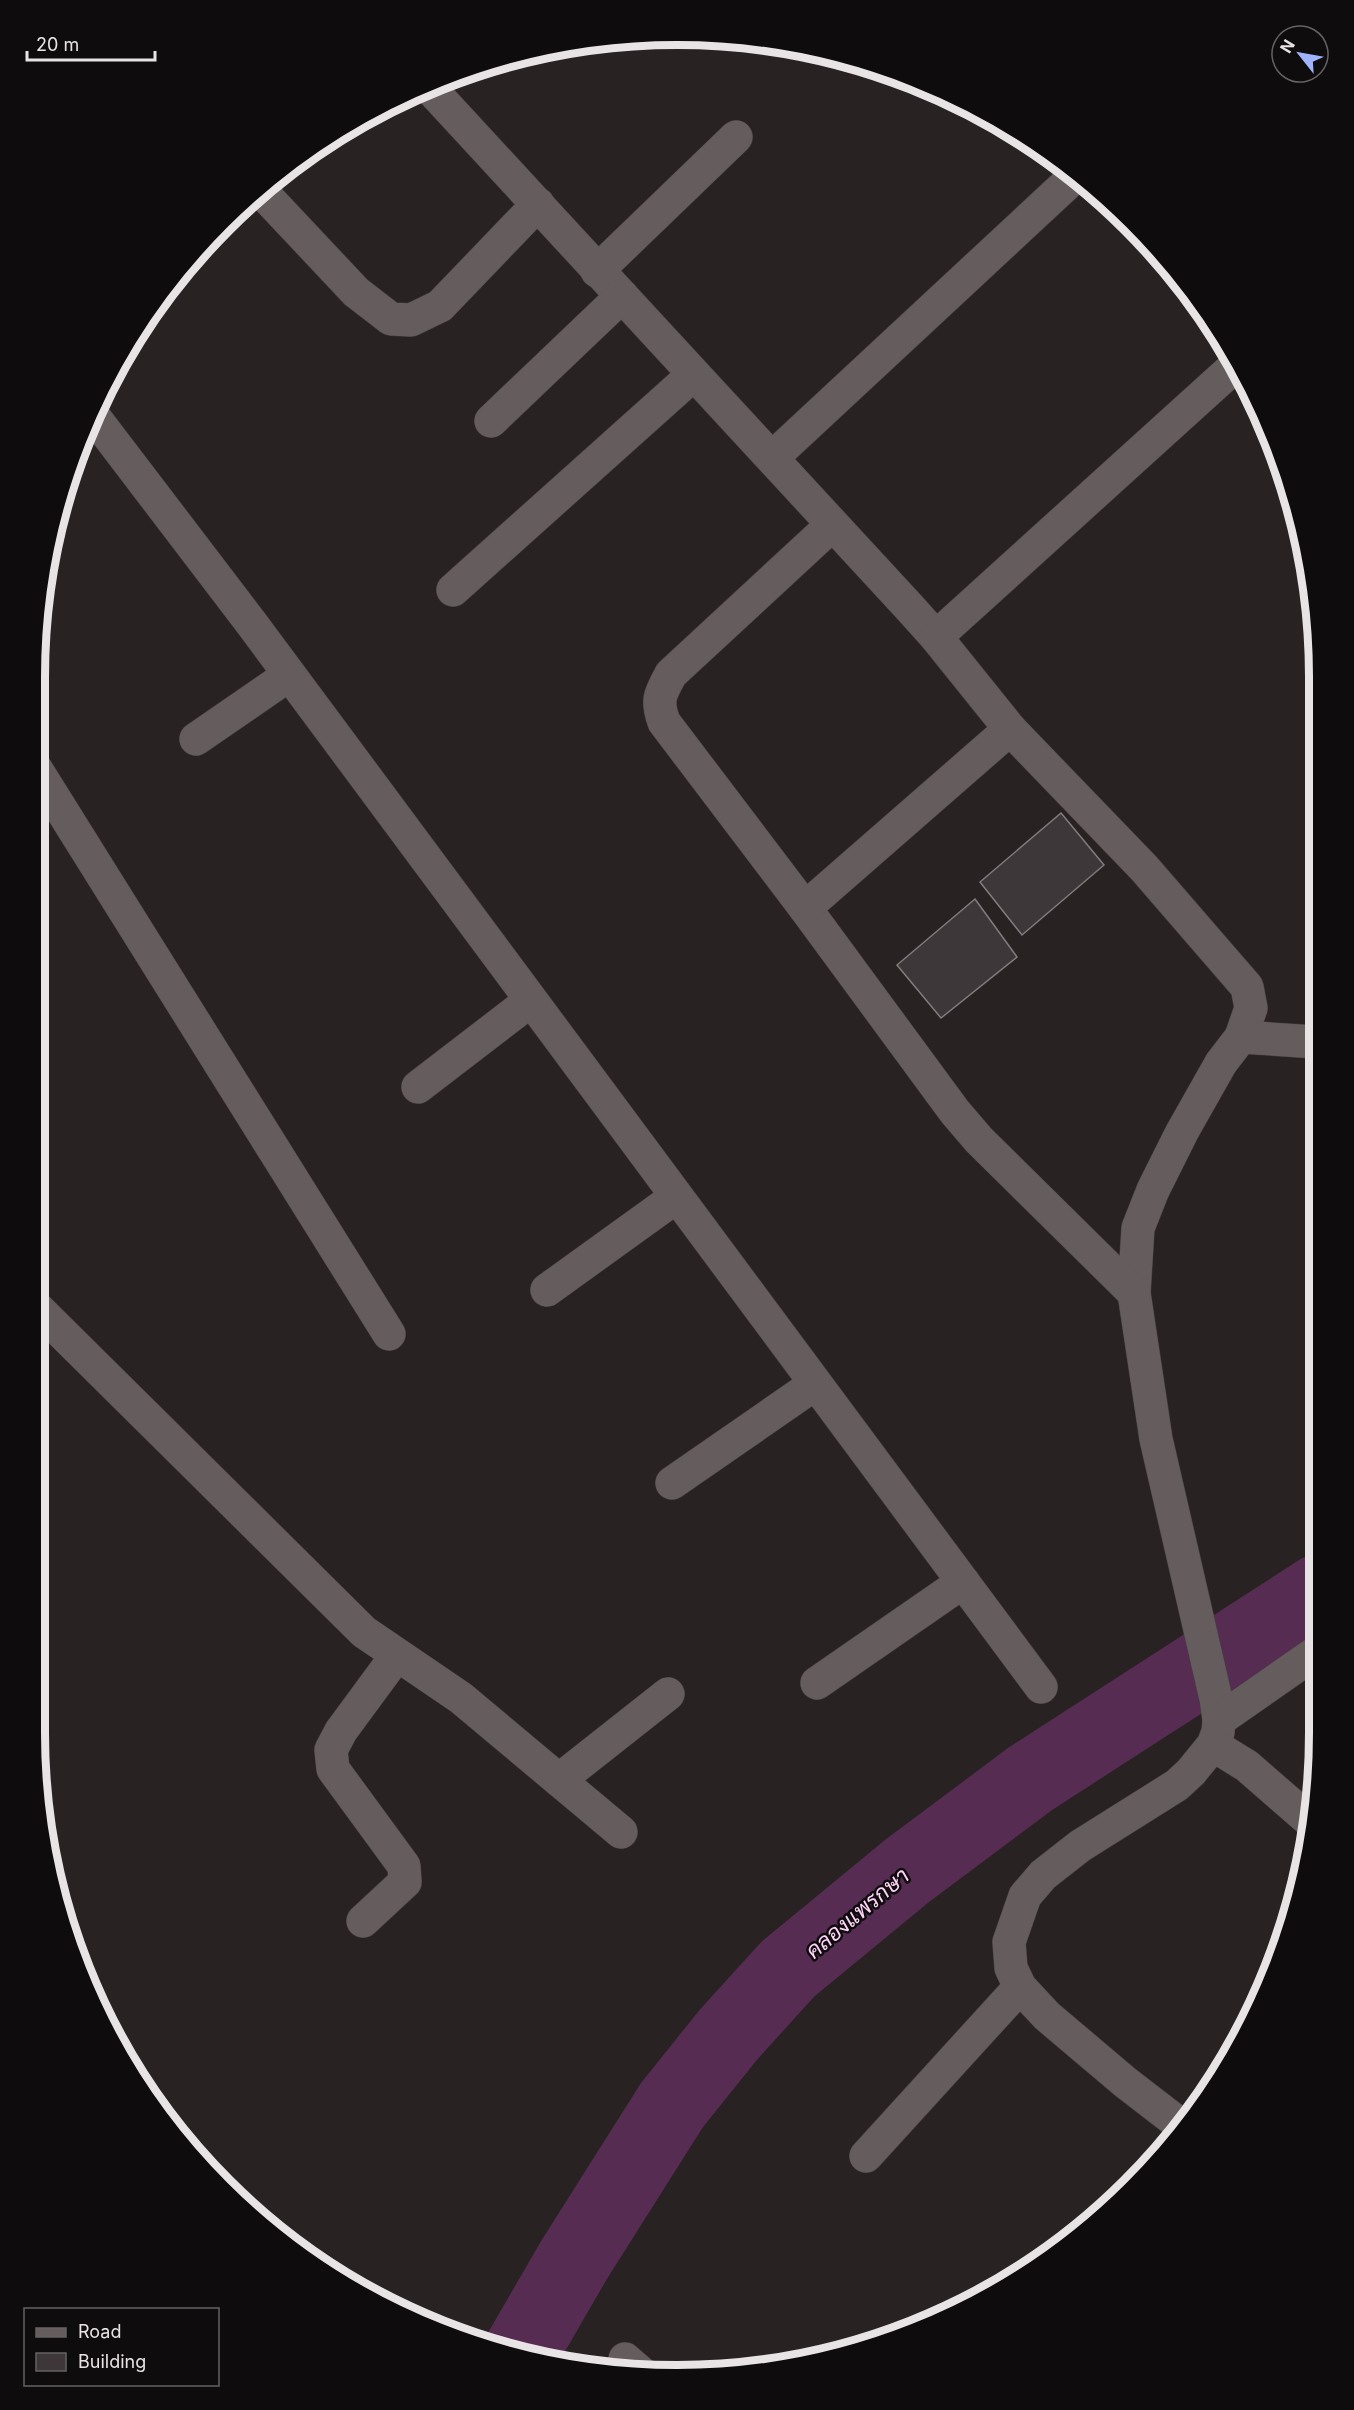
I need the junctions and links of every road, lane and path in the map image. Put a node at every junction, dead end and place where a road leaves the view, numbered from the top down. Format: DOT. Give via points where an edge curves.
graph roads {
  1 [pos="435,93"];
  2 [pos="736,137"];
  3 [pos="1069,182"];
  4 [pos="266,197"];
  5 [pos="538,204"];
  6 [pos="597,271"];
  7 [pos="622,296"];
  8 [pos="1230,371"];
  9 [pos="693,375"];
  10 [pos="491,421"];
  11 [pos="99,423"];
  12 [pos="772,458"];
  13 [pos="832,525"];
  14 [pos="453,590"];
  15 [pos="936,637"];
  16 [pos="289,675"];
  17 [pos="1010,729"];
  18 [pos="196,739"];
  19 [pos="45,783"];
  20 [pos="805,908"];
  21 [pos="530,1001"];
  22 [pos="1241,1037"];
  23 [pos="1309,1042"];
  24 [pos="418,1087"];
  25 [pos="676,1197"];
  26 [pos="547,1290"];
  27 [pos="1134,1293"];
  28 [pos="45,1316"];
  29 [pos="389,1334"];
  30 [pos="815,1384"];
  31 [pos="672,1483"];
  32 [pos="963,1582"];
  33 [pos="397,1655"];
  34 [pos="1309,1657"];
  35 [pos="817,1683"];
  36 [pos="1041,1687"];
  37 [pos="668,1694"];
  38 [pos="1216,1721"];
  39 [pos="559,1780"];
  40 [pos="1304,1816"];
  41 [pos="621,1832"];
  42 [pos="363,1921"];
  43 [pos="1020,1987"];
  44 [pos="1176,2121"];
  45 [pos="866,2156"];
  1 -- 5 [label="street"];
  2 -- 6 [label="street"];
  3 -- 12 [label="street"];
  4 -- 5 [label="street" via="356,292 391,319 411,320 440,306"];
  5 -- 6 [label="street"];
  6 -- 7 [label="street"];
  7 -- 9 [label="street"];
  7 -- 10 [label="street"];
  8 -- 15 [label="street"];
  9 -- 12 [label="street"];
  9 -- 14 [label="street"];
  11 -- 16 [label="street"];
  12 -- 13 [label="street"];
  13 -- 15 [label="street"];
  13 -- 20 [label="street" via="671,674 660,693 658,707 664,722"];
  15 -- 17 [label="street"];
  16 -- 18 [label="street"];
  16 -- 21 [label="street"];
  17 -- 20 [label="street"];
  17 -- 22 [label="street" via="1144,868 1247,987 1251,1008"];
  19 -- 29 [label="street"];
  20 -- 27 [label="street" via="955,1112"];
  21 -- 24 [label="street"];
  21 -- 25 [label="street"];
  22 -- 23 [label="street"];
  22 -- 27 [label="street" via="1221,1063 1153,1190 1138,1228"];
  25 -- 26 [label="street"];
  25 -- 30 [label="street"];
  27 -- 38 [label="street" via="1156,1439 1202,1637"];
  28 -- 33 [label="street" via="357,1625"];
  30 -- 31 [label="street"];
  30 -- 32 [label="street"];
  32 -- 35 [label="street"];
  32 -- 36 [label="street"];
  33 -- 39 [label="street" via="462,1698"];
  33 -- 42 [label="street" via="331,1750 333,1769 405,1866 405,1882"];
  34 -- 38 [label="street"];
  37 -- 39 [label="street"];
  38 -- 40 [label="street" via="1247,1766"];
  38 -- 43 [label="street" via="1191,1772 1177,1785 1080,1846 1043,1875 1025,1896 1010,1942 1011,1968"];
  39 -- 41 [label="street"];
  43 -- 44 [label="street" via="1047,2016"];
  43 -- 45 [label="street"];
}
